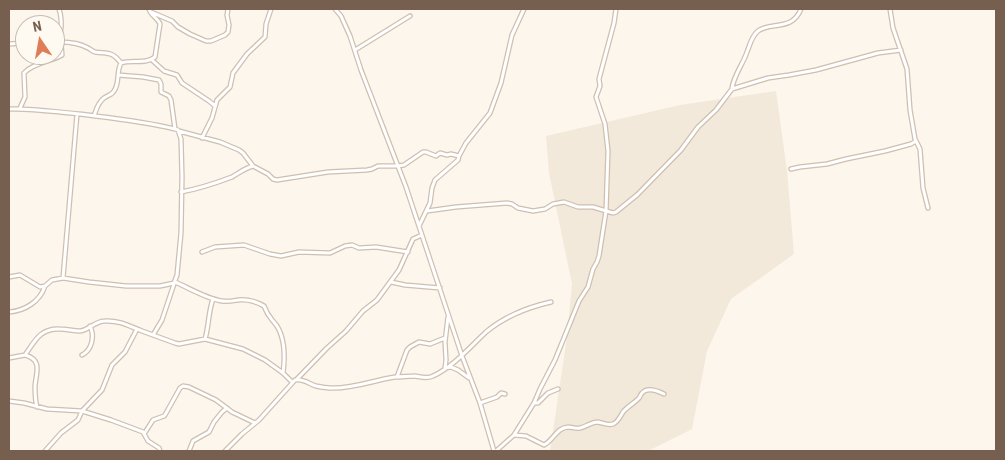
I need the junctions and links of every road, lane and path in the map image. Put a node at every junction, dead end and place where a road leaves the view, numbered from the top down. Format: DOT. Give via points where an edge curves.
graph roads {
  1 [pos="228,9"];
  2 [pos="271,9"];
  3 [pos="335,9"];
  4 [pos="524,9"];
  5 [pos="616,9"];
  6 [pos="801,9"];
  7 [pos="890,9"];
  8 [pos="150,10"];
  9 [pos="410,16"];
  10 [pos="65,41"];
  11 [pos="355,50"];
  12 [pos="901,50"];
  13 [pos="152,60"];
  14 [pos="120,63"];
  15 [pos="37,65"];
  16 [pos="118,75"];
  17 [pos="732,88"];
  18 [pos="215,106"];
  19 [pos="9,109"];
  20 [pos="19,109"];
  21 [pos="77,114"];
  22 [pos="94,116"];
  23 [pos="176,130"];
  24 [pos="202,138"];
  25 [pos="916,141"];
  26 [pos="458,156"];
  27 [pos="254,166"];
  28 [pos="398,166"];
  29 [pos="791,169"];
  30 [pos="181,192"];
  31 [pos="928,208"];
  32 [pos="427,211"];
  33 [pos="606,211"];
  34 [pos="419,226"];
  35 [pos="422,235"];
  36 [pos="202,252"];
  37 [pos="408,252"];
  38 [pos="9,277"];
  39 [pos="63,278"];
  40 [pos="391,282"];
  41 [pos="174,283"];
  42 [pos="45,286"];
  43 [pos="440,288"];
  44 [pos="213,299"];
  45 [pos="552,302"];
  46 [pos="9,312"];
  47 [pos="448,314"];
  48 [pos="90,326"];
  49 [pos="137,329"];
  50 [pos="153,335"];
  51 [pos="446,337"];
  52 [pos="205,339"];
  53 [pos="25,355"];
  54 [pos="82,356"];
  55 [pos="462,356"];
  56 [pos="9,358"];
  57 [pos="445,368"];
  58 [pos="283,373"];
  59 [pos="397,377"];
  60 [pos="297,379"];
  61 [pos="470,379"];
  62 [pos="292,382"];
  63 [pos="558,389"];
  64 [pos="505,394"];
  65 [pos="664,394"];
  66 [pos="9,401"];
  67 [pos="480,403"];
  68 [pos="534,403"];
  69 [pos="38,407"];
  70 [pos="227,408"];
  71 [pos="82,411"];
  72 [pos="255,423"];
  73 [pos="144,434"];
  74 [pos="514,435"];
  75 [pos="45,451"];
  76 [pos="160,451"];
  77 [pos="189,451"];
  78 [pos="225,451"];
  79 [pos="494,451"];
  1 -- 8 [label="street" via="228,32 211,41 190,34"];
  2 -- 18 [label="street" via="265,37 233,73 230,87"];
  3 -- 11 [label="street" via="346,25"];
  4 -- 26 [label="street" via="512,35 490,113"];
  5 -- 33 [label="street" via="596,97 605,124 608,151"];
  6 -- 17 [label="street" via="788,23 756,32"];
  7 -- 12 [label="street"];
  8 -- 13 [label="street" via="160,24"];
  9 -- 11 [label="street"];
  10 -- 14 [label="street" via="95,52 109,53"];
  11 -- 28 [label="street"];
  12 -- 17 [label="street"];
  12 -- 25 [label="street" via="908,77"];
  13 -- 14 [label="street"];
  13 -- 18 [label="street" via="164,71 177,75 182,83"];
  14 -- 16 [label="street"];
  15 -- 20 [label="street" via="24,73 25,97"];
  16 -- 22 [label="street" via="114,91 101,101"];
  16 -- 23 [label="street" via="159,80 161,92 171,100"];
  17 -- 33 [label="street" via="686,144 637,195 616,212"];
  18 -- 24 [label="street"];
  19 -- 20 [label="street"];
  20 -- 21 [label="street"];
  21 -- 22 [label="street"];
  21 -- 39 [label="street"];
  22 -- 23 [label="street"];
  23 -- 24 [label="street"];
  23 -- 30 [label="street" via="182,146"];
  24 -- 27 [label="street" via="239,150"];
  25 -- 29 [label="street" via="827,164"];
  25 -- 31 [label="street" via="920,149 922,188"];
  26 -- 28 [label="street" via="423,152 407,164"];
  26 -- 32 [label="street" via="458,160 435,180"];
  27 -- 28 [label="street" via="278,180"];
  27 -- 30 [label="street" via="219,182"];
  28 -- 34 [label="street"];
  30 -- 41 [label="street" via="181,233"];
  32 -- 33 [label="street" via="507,203 518,208 539,210 564,202"];
  32 -- 34 [label="street"];
  33 -- 68 [label="street" via="601,248 588,287"];
  34 -- 35 [label="street"];
  35 -- 37 [label="street" via="413,239"];
  35 -- 43 [label="street"];
  36 -- 37 [label="street" via="215,247 243,245 281,256 300,252 330,253 352,245"];
  37 -- 40 [label="street"];
  38 -- 42 [label="street" via="20,275"];
  39 -- 41 [label="street" via="126,286"];
  39 -- 42 [label="street" via="52,280"];
  40 -- 43 [label="street"];
  40 -- 60 [label="street"];
  41 -- 44 [label="street"];
  41 -- 50 [label="street" via="162,320"];
  42 -- 46 [label="street" via="36,301 19,311"];
  43 -- 47 [label="street"];
  44 -- 52 [label="street"];
  44 -- 58 [label="street" via="249,301 264,306 282,338"];
  45 -- 55 [label="street" via="508,317"];
  47 -- 51 [label="street"];
  47 -- 55 [label="street"];
  48 -- 49 [label="street" via="116,321"];
  48 -- 53 [label="street" via="79,331 45,331"];
  48 -- 54 [label="street" via="93,340"];
  49 -- 50 [label="street"];
  49 -- 71 [label="street" via="125,352 112,365 102,390"];
  50 -- 52 [label="street" via="179,344"];
  51 -- 57 [label="street"];
  51 -- 59 [label="street" via="410,347"];
  52 -- 58 [label="street" via="243,349"];
  53 -- 56 [label="street"];
  53 -- 69 [label="street" via="32,357 37,366 35,389"];
  55 -- 57 [label="street"];
  55 -- 61 [label="street"];
  57 -- 59 [label="street" via="432,377"];
  57 -- 61 [label="street" via="451,366"];
  58 -- 62 [label="street"];
  59 -- 60 [label="street" via="341,388 315,386"];
  60 -- 62 [label="street"];
  61 -- 67 [label="street"];
  62 -- 72 [label="street"];
  63 -- 68 [label="street"];
  64 -- 67 [label="street"];
  65 -- 74 [label="street" via="646,390 613,424 597,422 580,428 561,429 544,445 526,436"];
  66 -- 69 [label="street"];
  67 -- 79 [label="street"];
  68 -- 74 [label="street"];
  69 -- 71 [label="street"];
  70 -- 72 [label="street"];
  70 -- 73 [label="street" via="183,386 165,415 153,420"];
  70 -- 77 [label="street" via="209,432 193,441"];
  71 -- 73 [label="street"];
  71 -- 75 [label="street" via="78,420"];
  72 -- 78 [label="street"];
  73 -- 76 [label="street"];
  74 -- 79 [label="street"];
}
